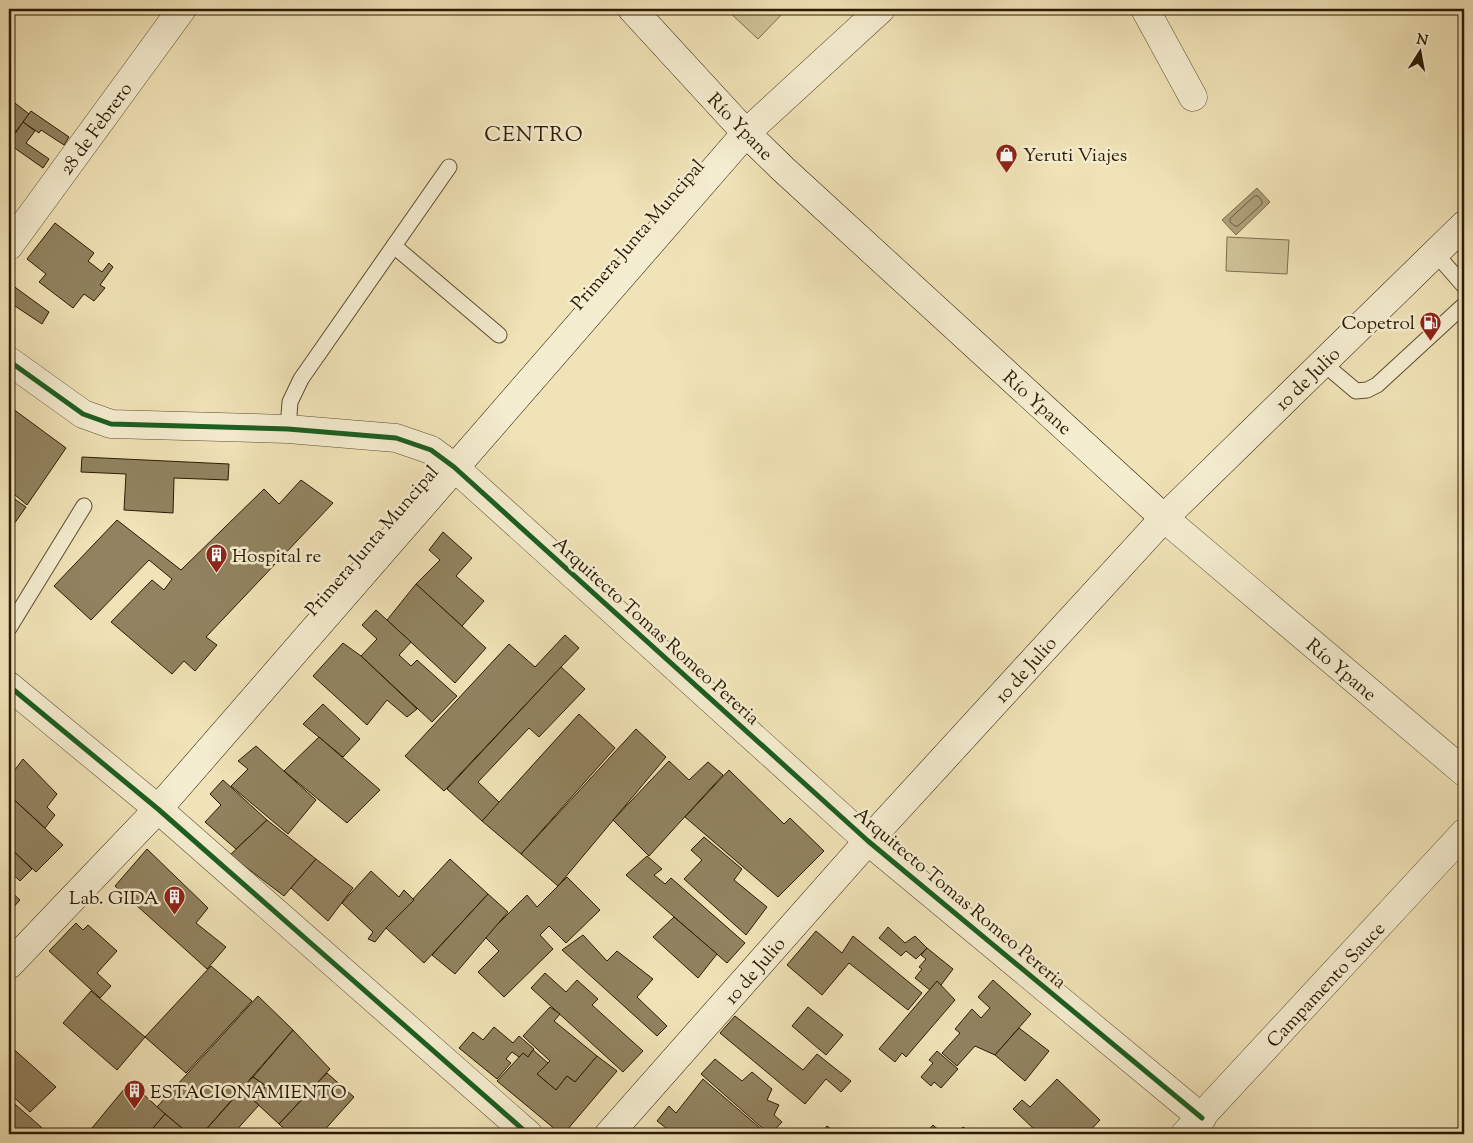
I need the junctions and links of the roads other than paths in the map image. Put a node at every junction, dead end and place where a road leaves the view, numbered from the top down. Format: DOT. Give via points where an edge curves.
graph roads {
  1 [pos="182,9"];
  2 [pos="632,9"];
  3 [pos="881,9"];
  4 [pos="1145,9"];
  5 [pos="1193,96"];
  6 [pos="746,133"];
  7 [pos="449,167"];
  8 [pos="1464,226"];
  9 [pos="9,246"];
  10 [pos="394,246"];
  11 [pos="1436,254"];
  12 [pos="1464,286"];
  13 [pos="1464,304"];
  14 [pos="499,335"];
  15 [pos="9,361"];
  16 [pos="1323,363"];
  17 [pos="288,429"];
  18 [pos="454,467"];
  19 [pos="84,506"];
  20 [pos="1164,518"];
  21 [pos="9,628"];
  22 [pos="9,686"];
  23 [pos="1464,772"];
  24 [pos="158,809"];
  25 [pos="1464,832"];
  26 [pos="868,840"];
  27 [pos="9,965"];
  28 [pos="1193,1126"];
  29 [pos="528,1134"];
  30 [pos="609,1134"];
  1 -- 9 [label="street, 28 de Febrero"];
  2 -- 6 [label="street, Río Ypane"];
  3 -- 6 [label="street, Primera Junta Muncipal"];
  4 -- 5 [label="street"];
  6 -- 18 [label="street, Primera Junta Muncipal"];
  6 -- 20 [label="street, Río Ypane"];
  7 -- 10 [label="lane"];
  8 -- 11 [label="street, 10 de Julio"];
  10 -- 14 [label="lane"];
  10 -- 17 [label="lane" via="301,379 290,402"];
  11 -- 12 [label="lane"];
  11 -- 16 [label="street, 10 de Julio"];
  13 -- 16 [label="lane" via="1377,385 1367,390 1356,390"];
  15 -- 17 [label="street, Arquitecto Tomas Romeo Pereria" via="83,414 110,424"];
  16 -- 20 [label="street, 10 de Julio"];
  17 -- 18 [label="street, Arquitecto Tomas Romeo Pereria" via="396,438 430,450"];
  18 -- 24 [label="street, Primera Junta Muncipal"];
  18 -- 26 [label="street, Arquitecto Tomas Romeo Pereria"];
  19 -- 21 [label="lane"];
  20 -- 23 [label="street, Río Ypane"];
  20 -- 26 [label="street, 10 de Julio"];
  22 -- 24 [label="street"];
  24 -- 27 [label="street, Primera Junta Muncipal"];
  24 -- 29 [label="street"];
  25 -- 28 [label="street, Campamento Sauce"];
  26 -- 28 [label="street, Arquitecto Tomas Romeo Pereria"];
  26 -- 30 [label="street, 10 de Julio"];
}
